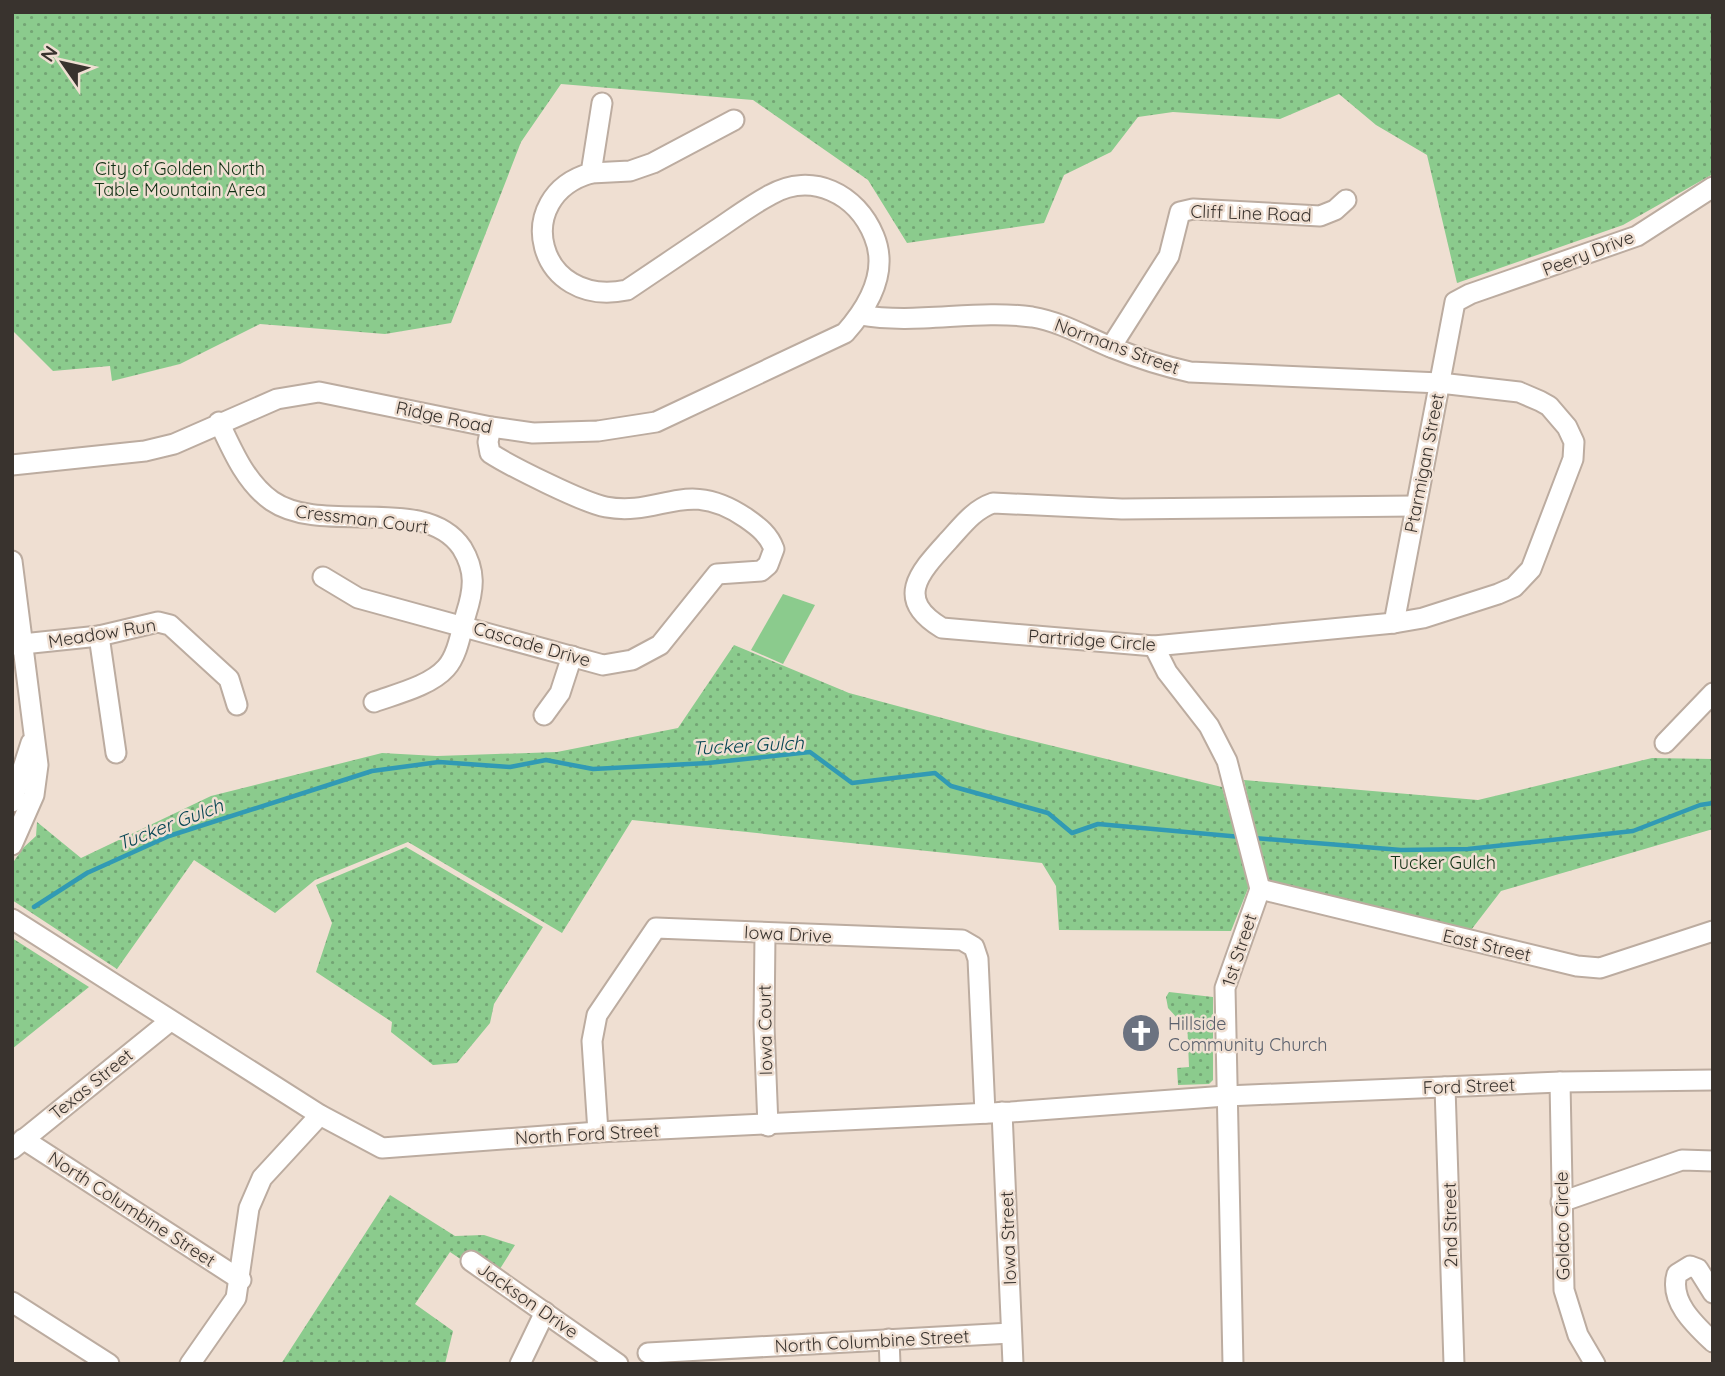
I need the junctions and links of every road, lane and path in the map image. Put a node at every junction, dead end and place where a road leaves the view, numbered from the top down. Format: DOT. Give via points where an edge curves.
graph roads {
  1 [pos="602,103"];
  2 [pos="734,120"];
  3 [pos="591,173"];
  4 [pos="1713,187"];
  5 [pos="1346,200"];
  6 [pos="1455,302"];
  7 [pos="869,317"];
  8 [pos="1111,347"];
  9 [pos="1440,383"];
  10 [pos="219,422"];
  11 [pos="491,427"];
  12 [pos="12,465"];
  13 [pos="1415,506"];
  14 [pos="12,561"];
  15 [pos="323,577"];
  16 [pos="1394,623"];
  17 [pos="463,625"];
  18 [pos="99,636"];
  19 [pos="18,643"];
  20 [pos="1154,646"];
  21 [pos="572,656"];
  22 [pos="1713,693"];
  23 [pos="374,702"];
  24 [pos="237,705"];
  25 [pos="544,715"];
  26 [pos="33,739"];
  27 [pos="1665,743"];
  28 [pos="117,753"];
  29 [pos="12,802"];
  30 [pos="12,845"];
  31 [pos="1260,889"];
  32 [pos="12,919"];
  33 [pos="1713,931"];
  34 [pos="765,934"];
  35 [pos="170,1021"];
  36 [pos="1689,1080"];
  37 [pos="1713,1080"];
  38 [pos="1560,1082"];
  39 [pos="1445,1087"];
  40 [pos="1713,1088"];
  41 [pos="1226,1096"];
  42 [pos="994,1112"];
  43 [pos="320,1115"];
  44 [pos="768,1126"];
  45 [pos="598,1132"];
  46 [pos="18,1144"];
  47 [pos="1713,1161"];
  48 [pos="1561,1202"];
  49 [pos="471,1261"];
  50 [pos="241,1280"];
  51 [pos="1713,1293"];
  52 [pos="12,1302"];
  53 [pos="545,1312"];
  54 [pos="1012,1333"];
  55 [pos="890,1339"];
  56 [pos="1713,1342"];
  57 [pos="648,1353"];
  58 [pos="109,1364"];
  59 [pos="190,1364"];
  60 [pos="520,1364"];
  61 [pos="618,1364"];
  62 [pos="890,1364"];
  63 [pos="1013,1364"];
  64 [pos="1233,1364"];
  65 [pos="1454,1364"];
  66 [pos="1595,1364"];
  1 -- 3 [label="street"];
  2 -- 3 [label="street, Ridge Road" via="653,163 630,171"];
  3 -- 7 [label="street, Ridge Road" via="570,181 555,195 542,233 546,254 558,274 576,287 601,293 627,290 771,194 814,186 849,200 862,212 876,241 879,268"];
  4 -- 6 [label="street, Peery Drive" via="1637,236"];
  5 -- 8 [label="street, Cliff Line Road" via="1320,216 1180,212 1169,256"];
  6 -- 9 [label="street, Ptarmigan Street"];
  7 -- 8 [label="street, Normans Street" via="1003,313 1064,325"];
  7 -- 11 [label="street, Ridge Road" via="845,333 656,422 533,433"];
  8 -- 9 [label="street, Normans Street" via="1190,372"];
  9 -- 13 [label="street, Ptarmigan Street"];
  9 -- 16 [label="street, Partridge Circle" via="1519,392 1549,406 1574,442 1573,459 1531,569 1514,587 1423,618"];
  10 -- 11 [label="street, Ridge Road" via="277,399 319,392"];
  10 -- 12 [label="street, Ridge Road" via="174,444"];
  10 -- 17 [label="street, Cressman Court" via="253,484 271,501 293,512 424,524 456,540 473,572 473,592"];
  11 -- 21 [label="street, Cascade Drive" via="490,453 604,507 701,499 733,510 771,541 774,549 761,571 717,574 649,653 603,665"];
  13 -- 16 [label="street, Ptarmigan Street"];
  13 -- 20 [label="street, Partridge Circle" via="1122,509 993,503 978,508 920,571 914,591 924,618 942,628"];
  14 -- 19 [label="street"];
  15 -- 17 [label="street, Cascade Drive" via="358,598"];
  16 -- 20 [label="street, Partridge Circle"];
  17 -- 21 [label="street, Cascade Drive"];
  17 -- 23 [label="street, Cressman Court" via="446,668 432,679"];
  18 -- 19 [label="street, Meadow Run"];
  18 -- 24 [label="street, Meadow Run" via="143,624 170,625 229,679"];
  18 -- 28 [label="street"];
  19 -- 26 [label="street"];
  20 -- 31 [label="street" via="1167,672 1209,726 1227,761"];
  21 -- 25 [label="street" via="560,693"];
  22 -- 27 [label="street"];
  26 -- 29 [label="street"];
  26 -- 30 [label="street" via="38,765 34,795"];
  31 -- 33 [label="street, East Street" via="1577,966 1600,968"];
  31 -- 41 [label="street, 1st Street" via="1225,988"];
  32 -- 35 [label="street, North Ford Street"];
  34 -- 42 [label="street, Iowa Drive" via="961,940 974,947"];
  34 -- 44 [label="street, Iowa Court"];
  34 -- 45 [label="street, Iowa Drive" via="674,921 656,928 597,1015 593,1041"];
  35 -- 43 [label="street, North Ford Street"];
  35 -- 46 [label="street, Texas Street"];
  36 -- 37 [label="street, Ford Street"];
  36 -- 38 [label="street, Ford Street"];
  36 -- 40 [label="street"];
  38 -- 39 [label="street, Ford Street"];
  38 -- 48 [label="street, Goldco Circle"];
  39 -- 41 [label="street, Ford Street"];
  39 -- 65 [label="street, 2nd Street"];
  41 -- 42 [label="street, North Ford Street"];
  41 -- 64 [label="street, 1st Street"];
  42 -- 44 [label="street, North Ford Street"];
  42 -- 54 [label="street, Iowa Street"];
  43 -- 45 [label="street, North Ford Street" via="382,1147"];
  43 -- 50 [label="street" via="262,1178 249,1209"];
  44 -- 45 [label="street, North Ford Street"];
  46 -- 50 [label="street, North Columbine Street"];
  47 -- 48 [label="street" via="1682,1160"];
  48 -- 66 [label="street, Goldco Circle" via="1564,1290 1578,1335"];
  49 -- 53 [label="street, Jackson Drive"];
  50 -- 59 [label="street" via="236,1298"];
  51 -- 56 [label="street" via="1698,1269 1690,1266 1677,1273 1681,1305"];
  52 -- 58 [label="street"];
  53 -- 60 [label="street"];
  53 -- 61 [label="street, Jackson Drive"];
  54 -- 55 [label="street, North Columbine Street"];
  54 -- 63 [label="street, Iowa Street"];
  55 -- 57 [label="street, North Columbine Street"];
  55 -- 62 [label="street"];
}
